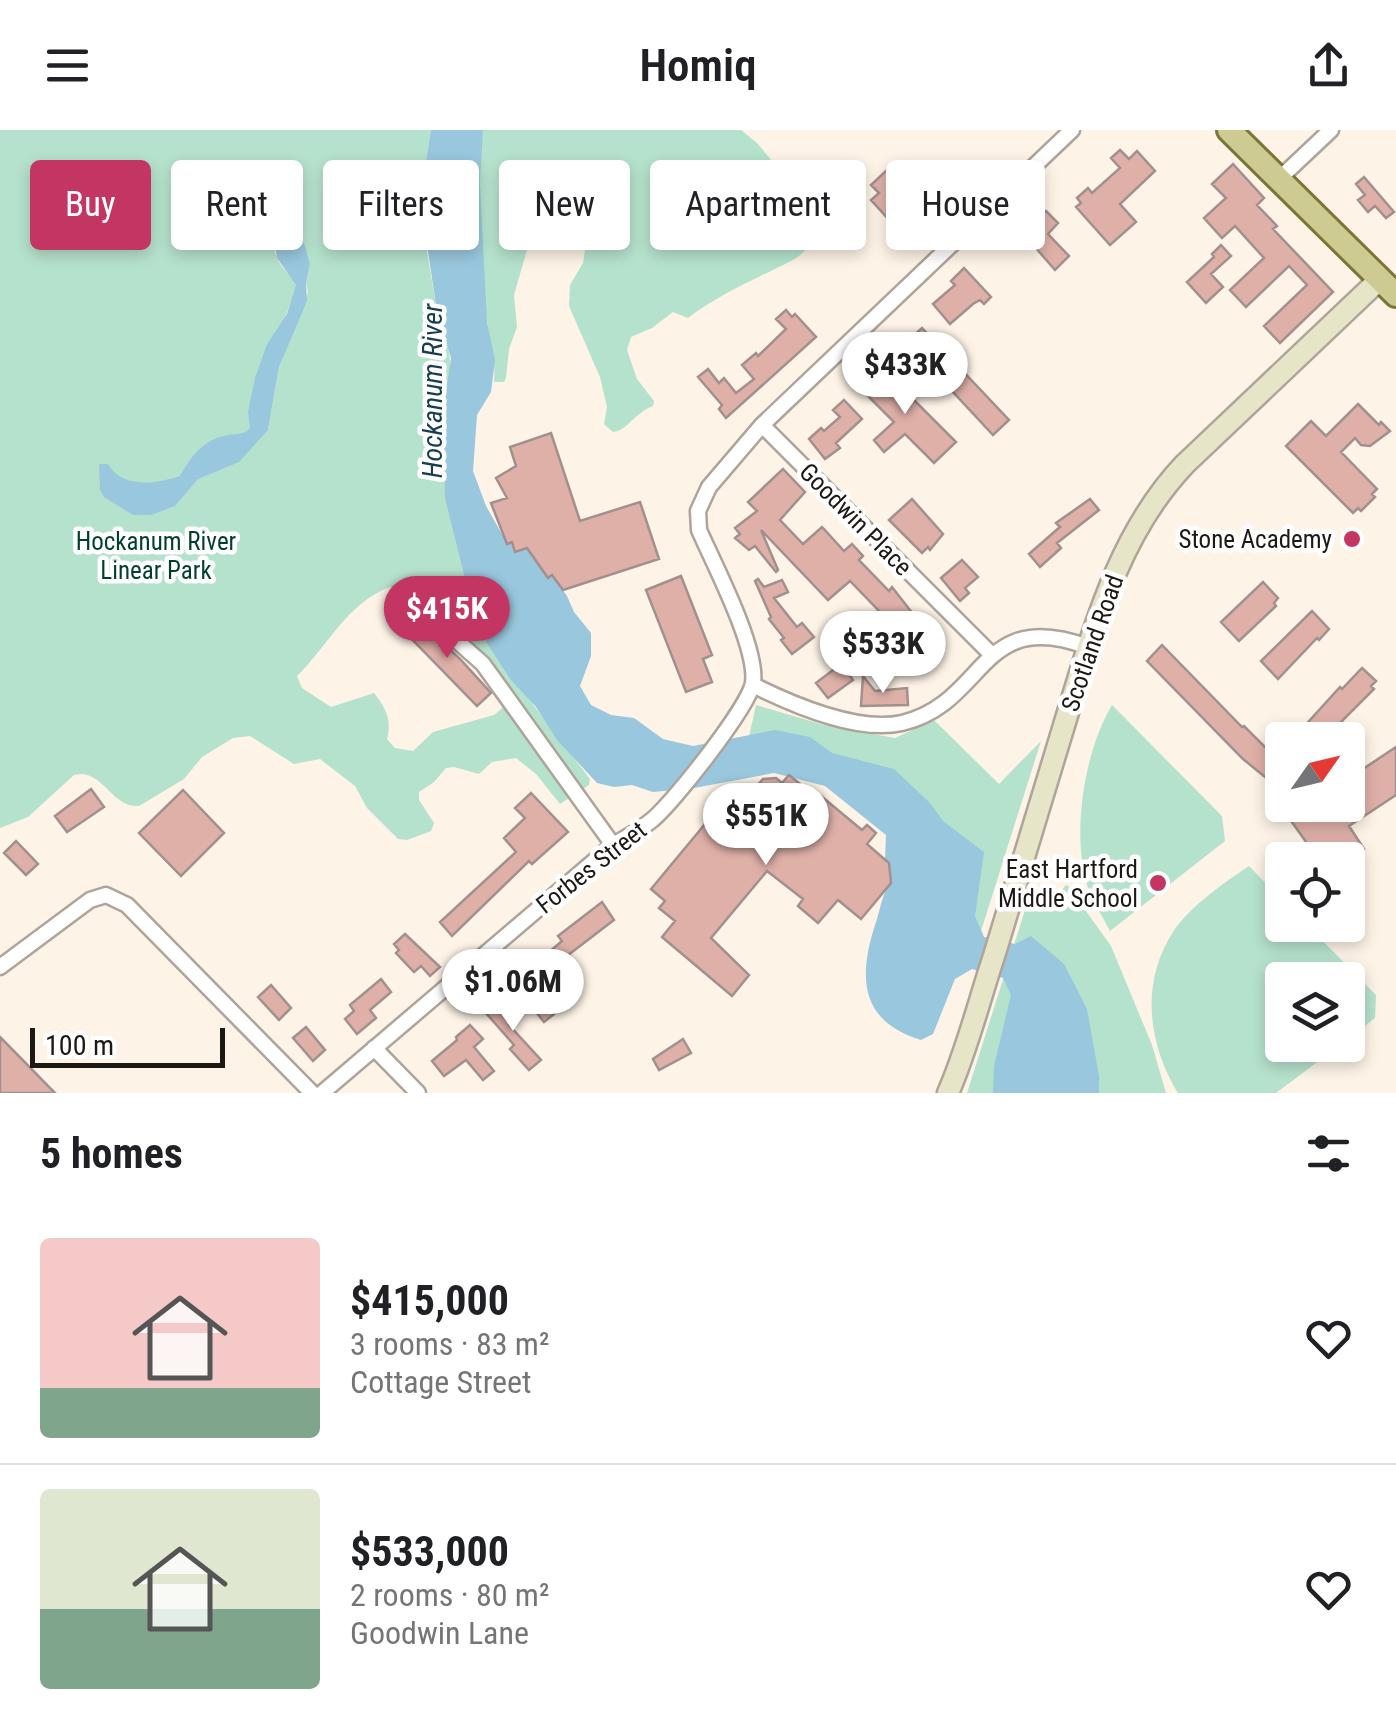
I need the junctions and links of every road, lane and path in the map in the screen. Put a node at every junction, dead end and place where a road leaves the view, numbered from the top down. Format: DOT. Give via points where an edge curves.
graph roads {
  1 [pos="1072,130"];
  2 [pos="1229,130"];
  3 [pos="1331,130"];
  4 [pos="1279,179"];
  5 [pos="1388,287"];
  6 [pos="762,425"];
  7 [pos="419,607"];
  8 [pos="1088,647"];
  9 [pos="992,655"];
  10 [pos="753,684"];
  11 [pos="612,845"];
  12 [pos="0,967"];
  13 [pos="374,1048"];
  14 [pos="312,1093"];
  15 [pos="322,1093"];
  16 [pos="418,1093"];
  17 [pos="948,1093"];
  1 -- 6 [label="street"];
  2 -- 4 [label="main road"];
  3 -- 4 [label="street"];
  4 -- 5 [label="main road"];
  5 -- 8 [label="main road, Scotland Road" via="1166,484 1134,533"];
  6 -- 9 [label="street, Goodwin Place"];
  6 -- 10 [label="street" via="709,486 698,511 699,530 750,655"];
  7 -- 11 [label="street" via="482,664"];
  8 -- 9 [label="street" via="1032,635"];
  8 -- 17 [label="main road, Scotland Road"];
  9 -- 10 [label="street" via="932,711 902,723 826,714"];
  10 -- 11 [label="street, Forbes Street" via="680,790 654,819"];
  11 -- 13 [label="street, Forbes Street"];
  12 -- 14 [label="street" via="90,900 106,896 127,904"];
  13 -- 15 [label="street, Forbes Street"];
  13 -- 16 [label="street"];
}
